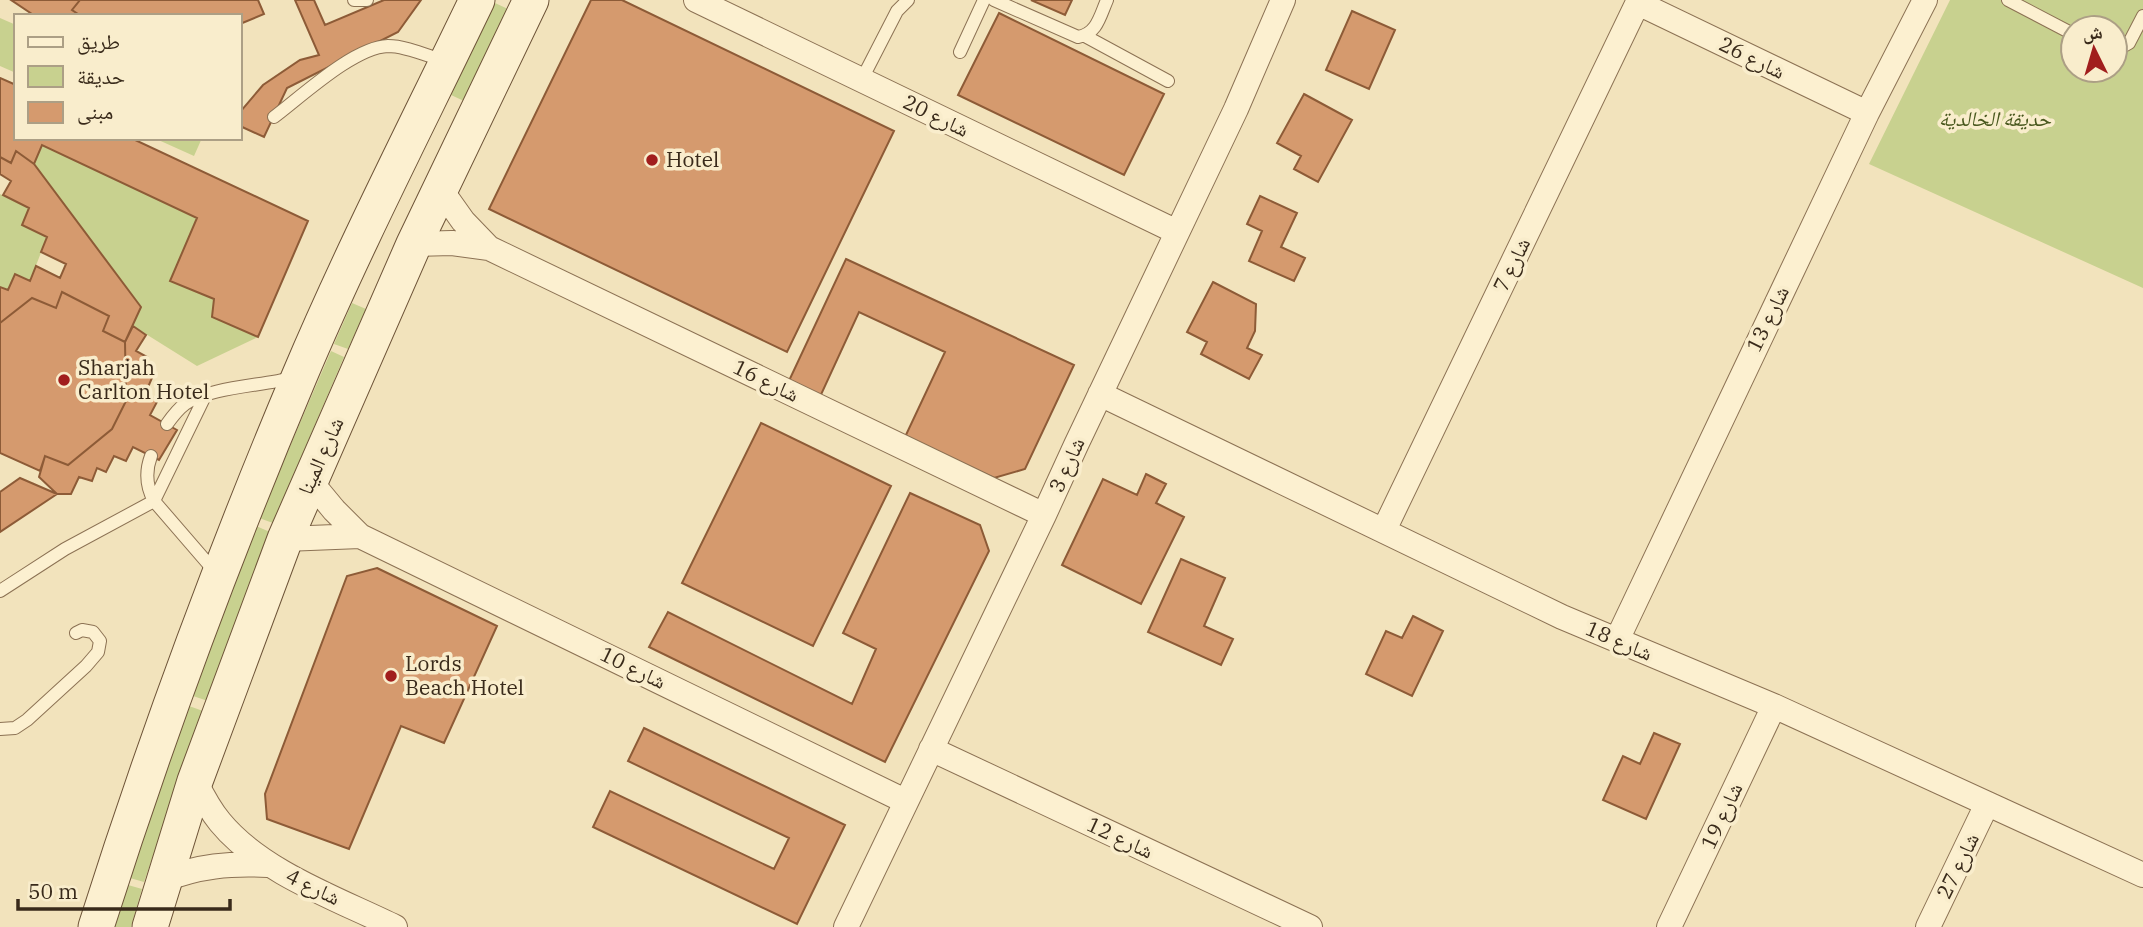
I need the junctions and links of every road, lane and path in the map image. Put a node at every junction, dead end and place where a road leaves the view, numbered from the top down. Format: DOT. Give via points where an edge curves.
graph roads {
  1 [pos="354,0"];
  2 [pos="367,0"];
  3 [pos="477,0"];
  4 [pos="531,0"];
  5 [pos="696,0"];
  6 [pos="908,0"];
  7 [pos="984,0"];
  8 [pos="994,0"];
  9 [pos="1107,0"];
  10 [pos="1283,0"];
  11 [pos="1926,0"];
  12 [pos="2008,0"];
  13 [pos="1638,2"];
  14 [pos="2143,16"];
  15 [pos="2059,27"];
  16 [pos="1085,36"];
  17 [pos="2129,43"];
  18 [pos="960,52"];
  19 [pos="447,62"];
  20 [pos="861,80"];
  21 [pos="1168,81"];
  22 [pos="1867,113"];
  23 [pos="274,117"];
  24 [pos="399,161"];
  25 [pos="441,190"];
  26 [pos="1177,232"];
  27 [pos="414,244"];
  28 [pos="488,247"];
  29 [pos="391,297"];
  30 [pos="299,376"];
  31 [pos="205,394"];
  32 [pos="1100,394"];
  33 [pos="167,424"];
  34 [pos="151,456"];
  35 [pos="310,481"];
  36 [pos="154,501"];
  37 [pos="1044,515"];
  38 [pos="1384,530"];
  39 [pos="360,536"];
  40 [pos="285,539"];
  41 [pos="218,576"];
  42 [pos="0,590"];
  43 [pos="76,633"];
  44 [pos="1616,640"];
  45 [pos="1774,706"];
  46 [pos="0,729"];
  47 [pos="931,748"];
  48 [pos="195,781"];
  49 [pos="905,801"];
  50 [pos="1987,804"];
  51 [pos="268,865"];
  52 [pos="2143,875"];
  53 [pos="163,880"];
  54 [pos="96,927"];
  55 [pos="150,927"];
  56 [pos="395,927"];
  57 [pos="846,927"];
  58 [pos="1310,927"];
  59 [pos="1669,927"];
  60 [pos="1928,927"];
  1 -- 2 [label="lane"];
  3 -- 19 [label="main road"];
  4 -- 25 [label="main road, شارع المينا"];
  5 -- 20 [label="street, شارع 20"];
  6 -- 20 [label="lane" via="897,11"];
  7 -- 18 [label="lane"];
  8 -- 16 [label="lane" via="1071,36"];
  9 -- 16 [label="lane" via="1094,29"];
  10 -- 26 [label="street, شارع 3"];
  11 -- 22 [label="street, شارع 13"];
  12 -- 15 [label="lane"];
  13 -- 22 [label="street, شارع 26"];
  13 -- 38 [label="street, شارع 7"];
  14 -- 17 [label="lane"];
  16 -- 21 [label="lane"];
  19 -- 23 [label="lane" via="390,46 372,48"];
  19 -- 24 [label="main road"];
  20 -- 26 [label="street, شارع 20"];
  22 -- 44 [label="street, شارع 13"];
  24 -- 29 [label="main road" via="405,194 372,276 378,290"];
  24 -- 30 [label="main road"];
  25 -- 27 [label="main road, شارع المينا"];
  25 -- 28 [label="street, شارع 16"];
  26 -- 32 [label="street, شارع 3"];
  27 -- 28 [label="street, شارع 16"];
  27 -- 29 [label="main road, شارع المينا"];
  28 -- 37 [label="street, شارع 16"];
  29 -- 35 [label="main road, شارع المينا"];
  30 -- 31 [label="lane"];
  30 -- 41 [label="main road"];
  31 -- 33 [label="lane" via="183,405"];
  31 -- 36 [label="lane"];
  32 -- 37 [label="street, شارع 3"];
  32 -- 38 [label="street, شارع 18"];
  34 -- 36 [label="lane" via="146,474"];
  35 -- 39 [label="street, شارع 10"];
  35 -- 40 [label="main road, شارع المينا"];
  36 -- 41 [label="lane"];
  36 -- 42 [label="lane"];
  37 -- 47 [label="street, شارع 3"];
  38 -- 44 [label="street, شارع 18"];
  39 -- 40 [label="street, شارع 10"];
  39 -- 49 [label="street, شارع 10"];
  40 -- 48 [label="main road, شارع المينا"];
  41 -- 54 [label="main road"];
  43 -- 46 [label="lane" via="93,632 100,640 98,652 27,720 15,728"];
  44 -- 45 [label="street, شارع 18"];
  45 -- 50 [label="street, شارع 18"];
  45 -- 59 [label="street, شارع 19"];
  47 -- 49 [label="street, شارع 3"];
  47 -- 58 [label="street, شارع 12"];
  48 -- 51 [label="street, شارع 4" via="220,822"];
  48 -- 53 [label="main road, شارع المينا"];
  49 -- 57 [label="street, شارع 3"];
  50 -- 52 [label="street, شارع 18"];
  50 -- 60 [label="street, شارع 27"];
  51 -- 53 [label="street, شارع 4" via="202,867"];
  51 -- 56 [label="street, شارع 4"];
  53 -- 55 [label="main road, شارع المينا"];
}
